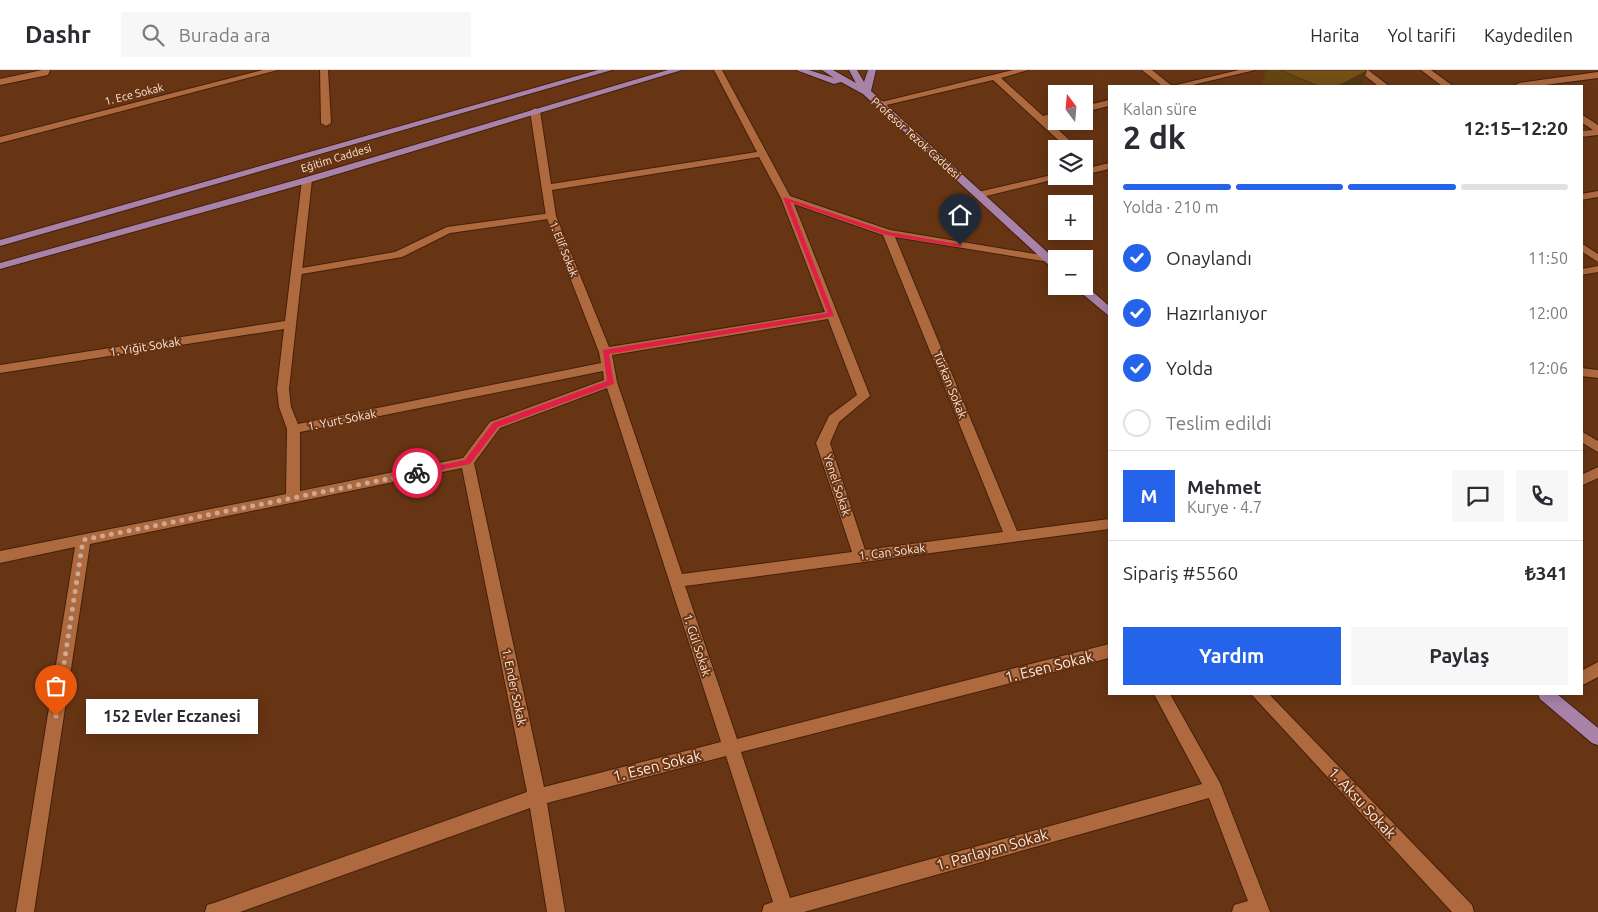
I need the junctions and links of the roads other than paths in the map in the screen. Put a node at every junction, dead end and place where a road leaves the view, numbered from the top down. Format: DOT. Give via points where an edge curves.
graph roads {
  1 [pos="274,70"];
  2 [pos="324,70"];
  3 [pos="608,70"];
  4 [pos="678,70"];
  5 [pos="718,70"];
  6 [pos="800,70"];
  7 [pos="826,70"];
  8 [pos="853,70"];
  9 [pos="872,70"];
  10 [pos="1024,70"];
  11 [pos="1146,70"];
  12 [pos="1251,70"];
  13 [pos="1362,70"];
  14 [pos="1425,70"];
  15 [pos="1578,70"];
  16 [pos="46,72"];
  17 [pos="256,72"];
  18 [pos="1593,76"];
  19 [pos="995,77"];
  20 [pos="0,82"];
  21 [pos="1166,85"];
  22 [pos="1182,85"];
  23 [pos="1383,85"];
  24 [pos="1447,85"];
  25 [pos="1534,85"];
  26 [pos="866,92"];
  27 [pos="1108,103"];
  28 [pos="878,104"];
  29 [pos="1093,107"];
  30 [pos="535,111"];
  31 [pos="1048,117"];
  32 [pos="1042,119"];
  33 [pos="1583,119"];
  34 [pos="326,123"];
  35 [pos="1598,130"];
  36 [pos="1583,134"];
  37 [pos="0,140"];
  38 [pos="1064,140"];
  39 [pos="762,154"];
  40 [pos="1108,166"];
  41 [pos="1095,169"];
  42 [pos="1048,179"];
  43 [pos="307,180"];
  44 [pos="545,188"];
  45 [pos="1598,194"];
  46 [pos="978,195"];
  47 [pos="1583,197"];
  48 [pos="786,198"];
  49 [pos="551,216"];
  50 [pos="888,233"];
  51 [pos="0,243"];
  52 [pos="1583,248"];
  53 [pos="1048,258"];
  54 [pos="1598,259"];
  55 [pos="1048,261"];
  56 [pos="0,266"];
  57 [pos="1598,269"];
  58 [pos="296,272"];
  59 [pos="1583,272"];
  60 [pos="1090,295"];
  61 [pos="1108,311"];
  62 [pos="832,315"];
  63 [pos="290,324"];
  64 [pos="605,352"];
  65 [pos="608,366"];
  66 [pos="0,369"];
  67 [pos="1583,372"];
  68 [pos="1598,374"];
  69 [pos="611,382"];
  70 [pos="294,429"];
  71 [pos="1583,437"];
  72 [pos="1598,447"];
  73 [pos="467,462"];
  74 [pos="1598,472"];
  75 [pos="1583,480"];
  76 [pos="292,498"];
  77 [pos="1108,524"];
  78 [pos="1012,536"];
  79 [pos="83,540"];
  80 [pos="860,556"];
  81 [pos="0,557"];
  82 [pos="676,581"];
  83 [pos="1108,651"];
  84 [pos="1598,669"];
  85 [pos="1583,678"];
  86 [pos="1163,695"];
  87 [pos="1260,695"];
  88 [pos="1550,695"];
  89 [pos="1598,738"];
  90 [pos="731,748"];
  91 [pos="1214,789"];
  92 [pos="537,797"];
  93 [pos="1260,909"];
  94 [pos="777,910"];
  95 [pos="25,912"];
  96 [pos="214,912"];
  97 [pos="556,912"];
  98 [pos="1241,912"];
  99 [pos="1465,912"];
  1 -- 17 [label="street, 1. Ece Sokak"];
  2 -- 34 [label="street"];
  3 -- 51 [label="main road, Eğitim Caddesi"];
  4 -- 30 [label="main road, Eğitim Caddesi"];
  5 -- 39 [label="street"];
  6 -- 26 [label="main road"];
  7 -- 26 [label="main road"];
  8 -- 26 [label="main road"];
  9 -- 26 [label="main road"];
  10 -- 19 [label="street"];
  11 -- 21 [label="street"];
  12 -- 22 [label="street"];
  13 -- 23 [label="street"];
  14 -- 24 [label="street"];
  15 -- 18 [label="street"];
  16 -- 20 [label="street"];
  17 -- 37 [label="street, 1. Ece Sokak"];
  18 -- 25 [label="street"];
  19 -- 28 [label="street"];
  19 -- 32 [label="street"];
  26 -- 28 [label="main road, Profesör Tezok Caddesi"];
  27 -- 29 [label="street"];
  28 -- 46 [label="main road, Profesör Tezok Caddesi"];
  30 -- 43 [label="main road, Eğitim Caddesi"];
  30 -- 44 [label="street, 1. Elif Sokak"];
  31 -- 32 [label="street"];
  32 -- 38 [label="street"];
  33 -- 35 [label="street"];
  35 -- 36 [label="street"];
  39 -- 44 [label="street"];
  39 -- 48 [label="street"];
  40 -- 41 [label="street"];
  42 -- 46 [label="street"];
  43 -- 56 [label="main road, Eğitim Caddesi"];
  43 -- 58 [label="street, 1. Yurt Sokak"];
  44 -- 49 [label="street, 1. Elif Sokak"];
  45 -- 47 [label="street"];
  46 -- 53 [label="main road, Profesör Tezok Caddesi"];
  48 -- 50 [label="street"];
  48 -- 62 [label="street"];
  49 -- 58 [label="street" via="447,230 398,255"];
  49 -- 64 [label="street, 1. Elif Sokak"];
  50 -- 55 [label="street"];
  50 -- 78 [label="street, Türkan Sokak"];
  52 -- 54 [label="street"];
  57 -- 59 [label="street"];
  58 -- 63 [label="street, 1. Yurt Sokak"];
  60 -- 61 [label="main road"];
  62 -- 64 [label="street"];
  62 -- 80 [label="street, Yenel Sokak" via="864,396 834,419 823,443"];
  63 -- 66 [label="street, 1. Yiğit Sokak"];
  63 -- 70 [label="street, 1. Yurt Sokak" via="283,389 285,407"];
  64 -- 65 [label="street, 1. Elif Sokak"];
  65 -- 69 [label="street, 1. Elif Sokak"];
  65 -- 70 [label="street, 1. Yurt Sokak"];
  67 -- 68 [label="street"];
  69 -- 73 [label="street" via="495,425"];
  69 -- 82 [label="street, 1. Gül Sokak"];
  70 -- 76 [label="street"];
  71 -- 72 [label="street"];
  73 -- 76 [label="street"];
  73 -- 92 [label="street, 1. Ender Sokak"];
  74 -- 75 [label="street"];
  76 -- 79 [label="street"];
  77 -- 78 [label="street, 1. Can Sokak"];
  78 -- 80 [label="street, 1. Can Sokak"];
  79 -- 81 [label="street"];
  79 -- 95 [label="street"];
  80 -- 82 [label="street, 1. Can Sokak"];
  82 -- 90 [label="street, 1. Gül Sokak"];
  83 -- 90 [label="street, 1. Esen Sokak"];
  84 -- 85 [label="street"];
  86 -- 91 [label="street"];
  87 -- 99 [label="street, 1. Aksu Sokak"];
  88 -- 89 [label="main road"];
  90 -- 92 [label="street, 1. Esen Sokak"];
  90 -- 94 [label="street, 1. Gül Sokak"];
  91 -- 93 [label="street"];
  91 -- 94 [label="street, 1. Parlayan Sokak"];
  92 -- 96 [label="street, 1. Esen Sokak"];
  92 -- 97 [label="street, 1. Ender Sokak"];
  93 -- 98 [label="street"];
}
